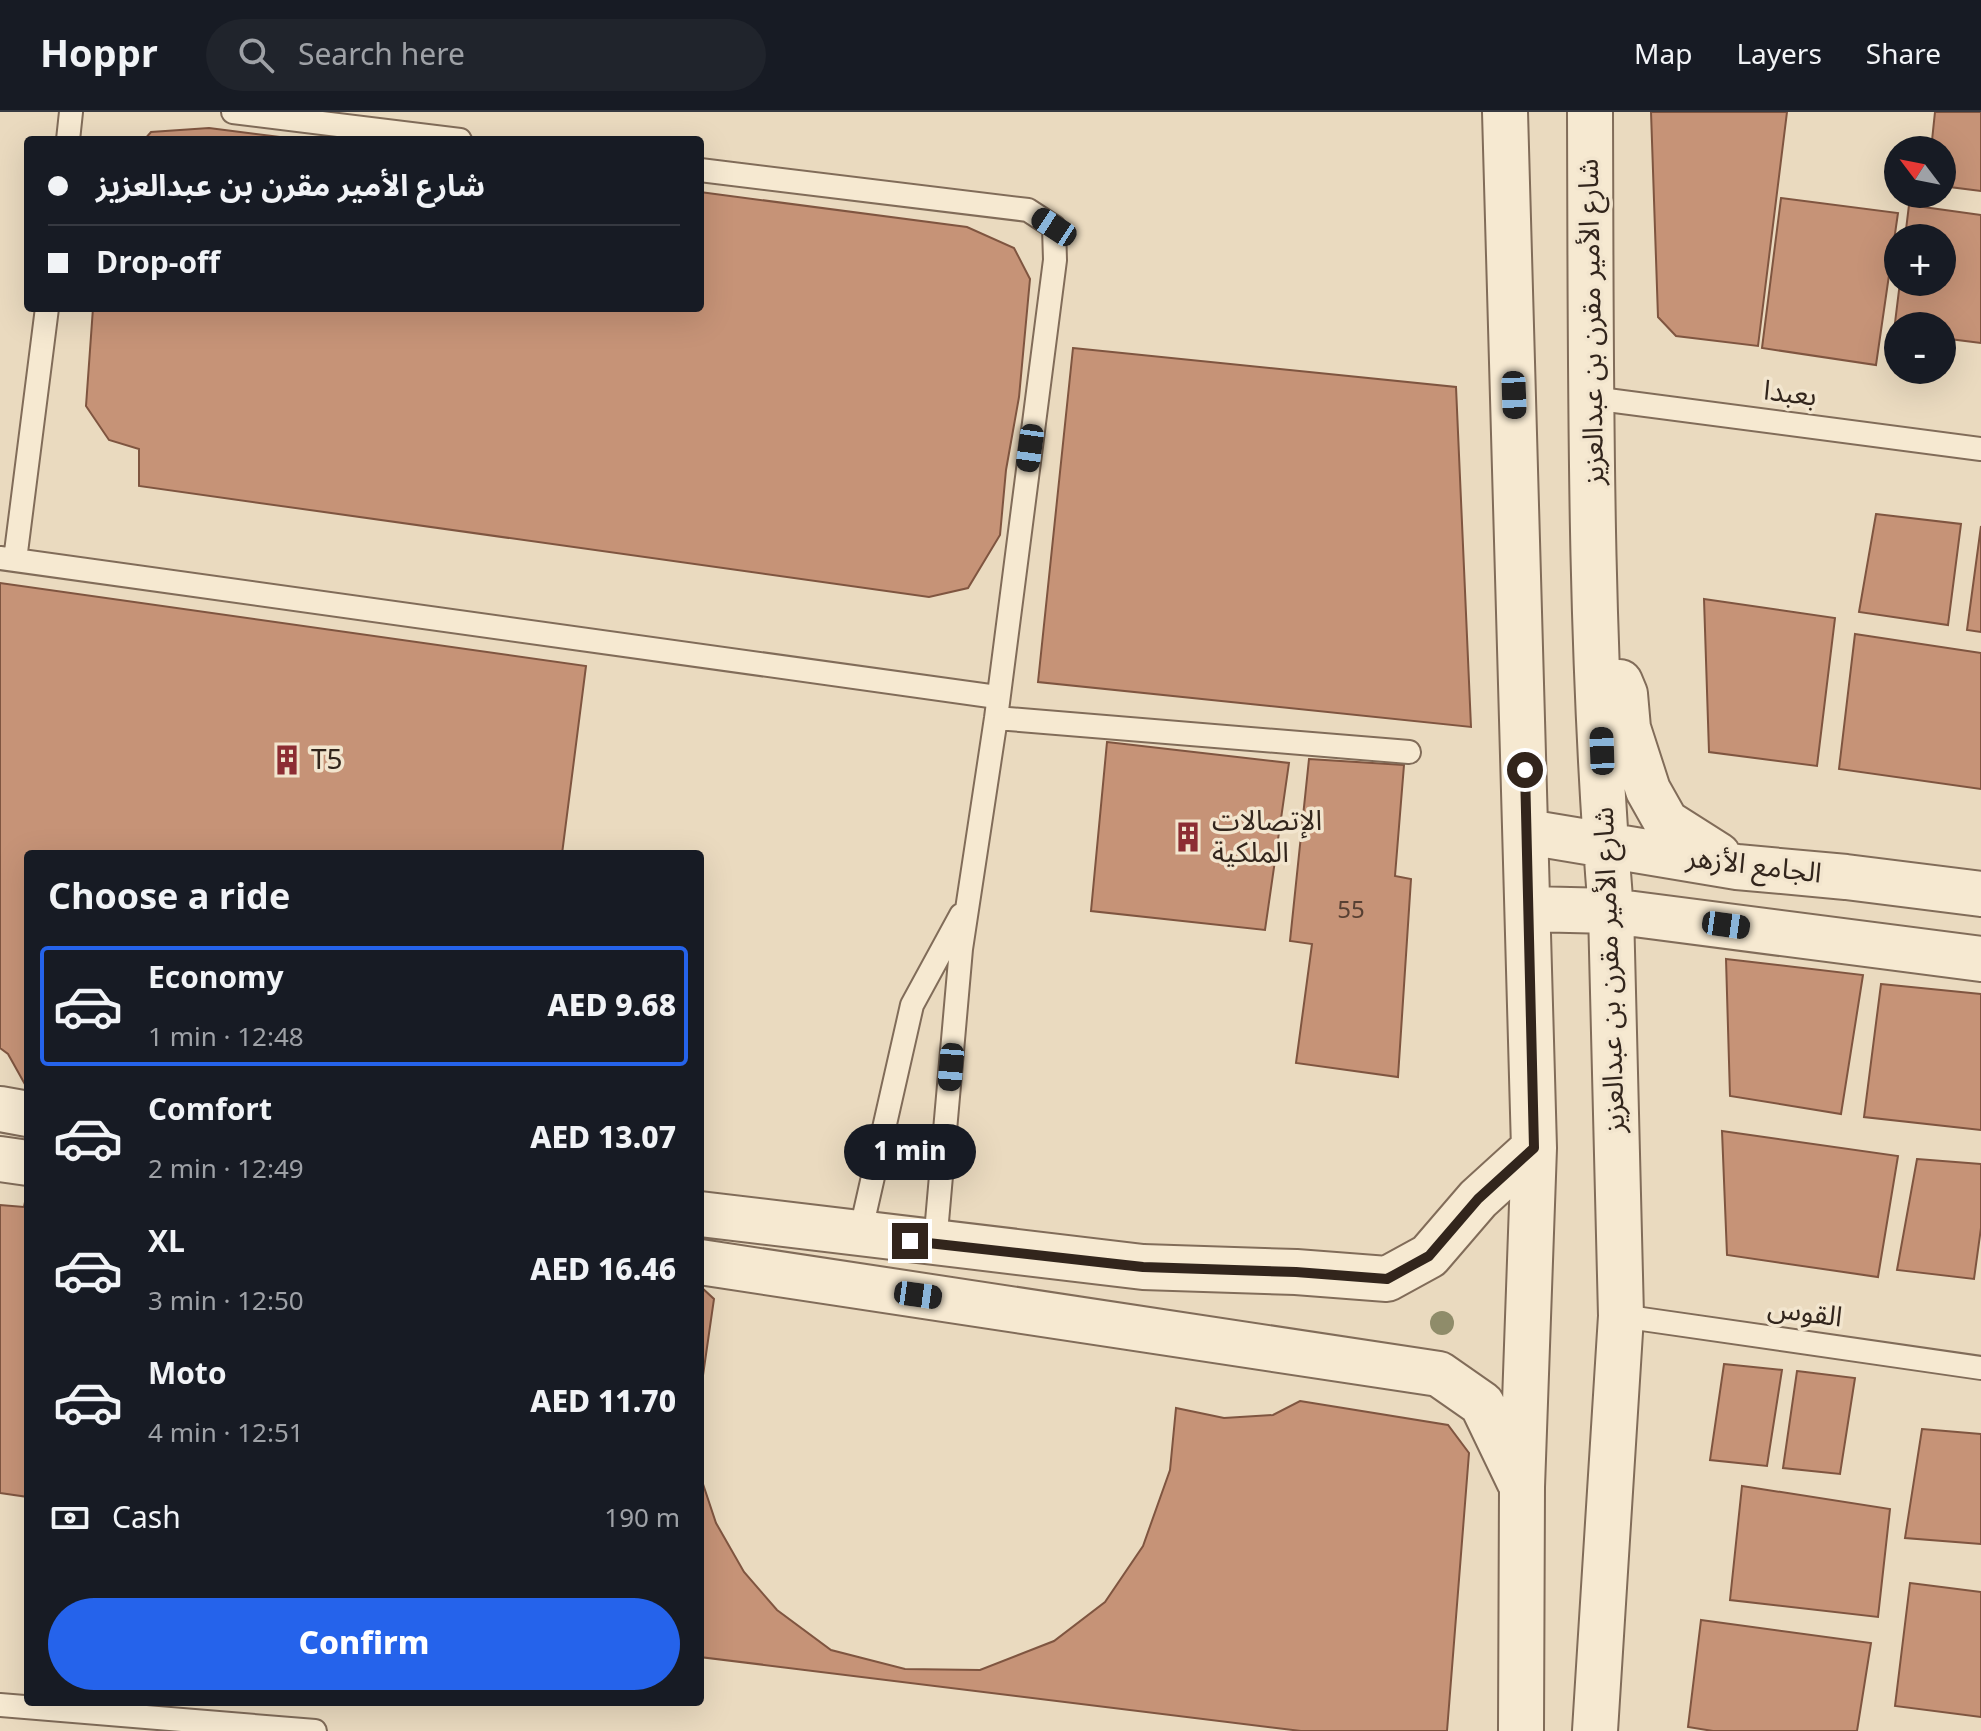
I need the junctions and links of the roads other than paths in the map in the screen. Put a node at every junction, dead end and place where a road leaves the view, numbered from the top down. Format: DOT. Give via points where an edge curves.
graph roads {
  1 [pos="71,112"];
  2 [pos="233,112"];
  3 [pos="1505,112"];
  4 [pos="1590,112"];
  5 [pos="68,136"];
  6 [pos="428,136"];
  7 [pos="704,170"];
  8 [pos="46,312"];
  9 [pos="1592,398"];
  10 [pos="1981,449"];
  11 [pos="7,559"];
  12 [pos="1597,627"];
  13 [pos="996,708"];
  14 [pos="1409,752"];
  15 [pos="1527,832"];
  16 [pos="1605,844"];
  17 [pos="1737,867"];
  18 [pos="1846,877"];
  19 [pos="1981,894"];
  20 [pos="967,903"];
  21 [pos="1529,909"];
  22 [pos="1611,911"];
  23 [pos="1841,940"];
  24 [pos="1981,959"];
  25 [pos="0,1109"];
  26 [pos="24,1113"];
  27 [pos="1534,1148"];
  28 [pos="0,1159"];
  29 [pos="24,1162"];
  30 [pos="704,1214"];
  31 [pos="860,1234"];
  32 [pos="935,1244"];
  33 [pos="704,1263"];
  34 [pos="1621,1316"];
  35 [pos="1981,1368"];
  36 [pos="1522,1487"];
  37 [pos="0,1705"];
  38 [pos="315,1731"];
  39 [pos="1521,1731"];
  40 [pos="1595,1731"];
  1 -- 5 [label="lane"];
  2 -- 6 [label="lane"];
  3 -- 15 [label="street"];
  4 -- 9 [label="street, شارع الأمير مقرن بن عبدالعزيز"];
  7 -- 13 [label="lane" via="1028,210 1054,227 1055,260"];
  8 -- 11 [label="lane"];
  9 -- 10 [label="lane, بعبدا"];
  9 -- 12 [label="street, شارع الأمير مقرن بن عبدالعزيز"];
  11 -- 13 [label="lane"];
  12 -- 16 [label="street, شارع الأمير مقرن بن عبدالعزيز"];
  12 -- 17 [label="street" via="1625,694 1628,728 1648,790 1666,822"];
  13 -- 14 [label="lane"];
  13 -- 20 [label="lane"];
  15 -- 16 [label="street, الجامع الأزهر"];
  15 -- 21 [label="street"];
  16 -- 17 [label="street, الجامع الأزهر"];
  16 -- 22 [label="street, شارع الأمير مقرن بن عبدالعزيز"];
  17 -- 18 [label="street, الجامع الأزهر"];
  18 -- 19 [label="street, الجامع الأزهر"];
  18 -- 23 [label="street"];
  20 -- 31 [label="lane" via="912,1005"];
  20 -- 32 [label="lane"];
  21 -- 22 [label="street"];
  21 -- 27 [label="street"];
  22 -- 23 [label="street"];
  22 -- 34 [label="street, شارع الأمير مقرن بن عبدالعزيز"];
  23 -- 24 [label="street"];
  25 -- 26 [label="street"];
  27 -- 32 [label="street" via="1478,1199 1429,1256 1387,1279 1143,1267"];
  27 -- 36 [label="street"];
  28 -- 29 [label="street"];
  30 -- 31 [label="street"];
  31 -- 32 [label="street"];
  33 -- 36 [label="street" via="1439,1374 1482,1404"];
  34 -- 35 [label="lane, القوس"];
  34 -- 40 [label="street, شارع الأمير مقرن بن عبدالعزيز"];
  36 -- 39 [label="street"];
  37 -- 38 [label="lane"];
}
